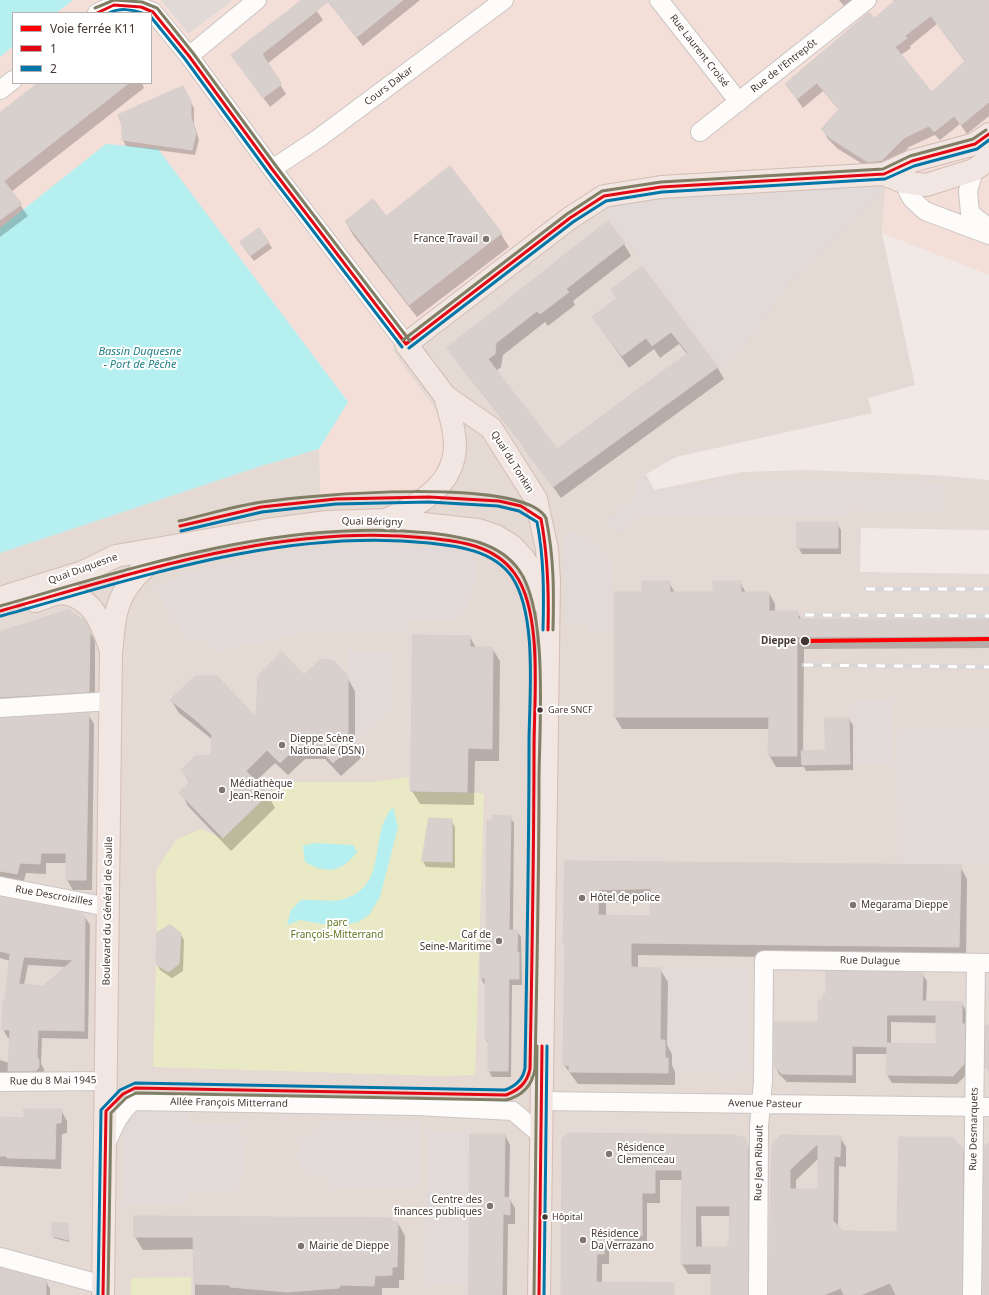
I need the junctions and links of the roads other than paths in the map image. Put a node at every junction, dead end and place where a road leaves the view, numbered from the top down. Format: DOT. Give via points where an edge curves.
graph roads {
  1 [pos="258,0"];
  2 [pos="504,0"];
  3 [pos="659,0"];
  4 [pos="867,0"];
  5 [pos="99,12"];
  6 [pos="189,56"];
  7 [pos="12,81"];
  8 [pos="0,90"];
  9 [pos="738,102"];
  10 [pos="700,132"];
  11 [pos="989,134"];
  12 [pos="981,165"];
  13 [pos="272,169"];
  14 [pos="893,178"];
  15 [pos="989,228"];
  16 [pos="989,235"];
  17 [pos="406,344"];
  18 [pos="446,396"];
  19 [pos="386,520"];
  20 [pos="167,546"];
  21 [pos="0,598"];
  22 [pos="0,611"];
  23 [pos="548,622"];
  24 [pos="111,652"];
  25 [pos="111,701"];
  26 [pos="0,708"];
  27 [pos="0,886"];
  28 [pos="108,907"];
  29 [pos="764,960"];
  30 [pos="982,963"];
  31 [pos="106,1081"];
  32 [pos="0,1082"];
  33 [pos="542,1101"];
  34 [pos="761,1104"];
  35 [pos="982,1107"];
  36 [pos="541,1135"];
  37 [pos="105,1149"];
  38 [pos="0,1257"];
  39 [pos="103,1290"];
  40 [pos="539,1295"];
  41 [pos="758,1295"];
  42 [pos="972,1295"];
  1 -- 6 [label="street"];
  2 -- 13 [label="street, Cours Dakar" via="319,138"];
  3 -- 9 [label="street, Rue Laurent Croisé"];
  4 -- 9 [label="street, Rue de l'Entrepôt"];
  5 -- 6 [label="street, Quai du Tonkin" via="114,5 141,7 153,12"];
  6 -- 13 [label="street, Quai du Tonkin"];
  7 -- 8 [label="street"];
  9 -- 10 [label="street, Rue de l'Entrepôt"];
  11 -- 14 [label="main road" via="975,144 912,161"];
  12 -- 14 [label="main road" via="926,184"];
  12 -- 15 [label="street" via="968,191 970,213"];
  13 -- 17 [label="street, Quai du Tonkin"];
  14 -- 16 [label="street" via="925,211"];
  14 -- 17 [label="main road" via="660,188 604,196 570,218"];
  17 -- 18 [label="main road, Quai du Tonkin"];
  18 -- 19 [label="main road, Quai du Tonkin" via="455,445 451,466 429,497 411,509"];
  18 -- 23 [label="main road, Quai du Tonkin" via="491,428 536,499 547,548"];
  19 -- 20 [label="main road, Quai Bérigny" via="328,522"];
  19 -- 23 [label="main road, Quai Bérigny" via="478,530 496,536 512,546 534,575"];
  20 -- 21 [label="main road, Quai Duquesne" via="116,556 83,572"];
  20 -- 24 [label="main road, Boulevard du Général de Gaulle" via="138,573 118,606"];
  22 -- 24 [label="main road, Quai Duquesne" via="61,593 81,600 94,610 102,624"];
  23 -- 33 [label="main road, Quai du Tonkin"];
  24 -- 25 [label="main road, Boulevard du Général de Gaulle"];
  25 -- 26 [label="street"];
  25 -- 28 [label="main road, Boulevard du Général de Gaulle"];
  27 -- 28 [label="street, Rue Descroizilles"];
  28 -- 31 [label="main road, Boulevard du Général de Gaulle"];
  29 -- 30 [label="street, Rue Dulague"];
  29 -- 34 [label="street, Rue Jean Ribault"];
  30 -- 35 [label="street, Rue Desmarquets"];
  31 -- 32 [label="street, Rue du 8 Mai 1945"];
  31 -- 37 [label="main road, Boulevard du Général de Gaulle"];
  33 -- 34 [label="street, Avenue Pasteur"];
  33 -- 36 [label="main road, Quai du Tonkin"];
  34 -- 35 [label="street, Avenue Pasteur"];
  34 -- 41 [label="street, Rue Jean Ribault"];
  35 -- 42 [label="street, Rue Desmarquets"];
  36 -- 37 [label="street, Allée François Mitterrand" via="513,1111 417,1106 133,1101 122,1110 116,1120"];
  36 -- 40 [label="main road, Quai du Tonkin"];
  37 -- 39 [label="main road, Boulevard du Général de Gaulle"];
  38 -- 39 [label="street"];
}
